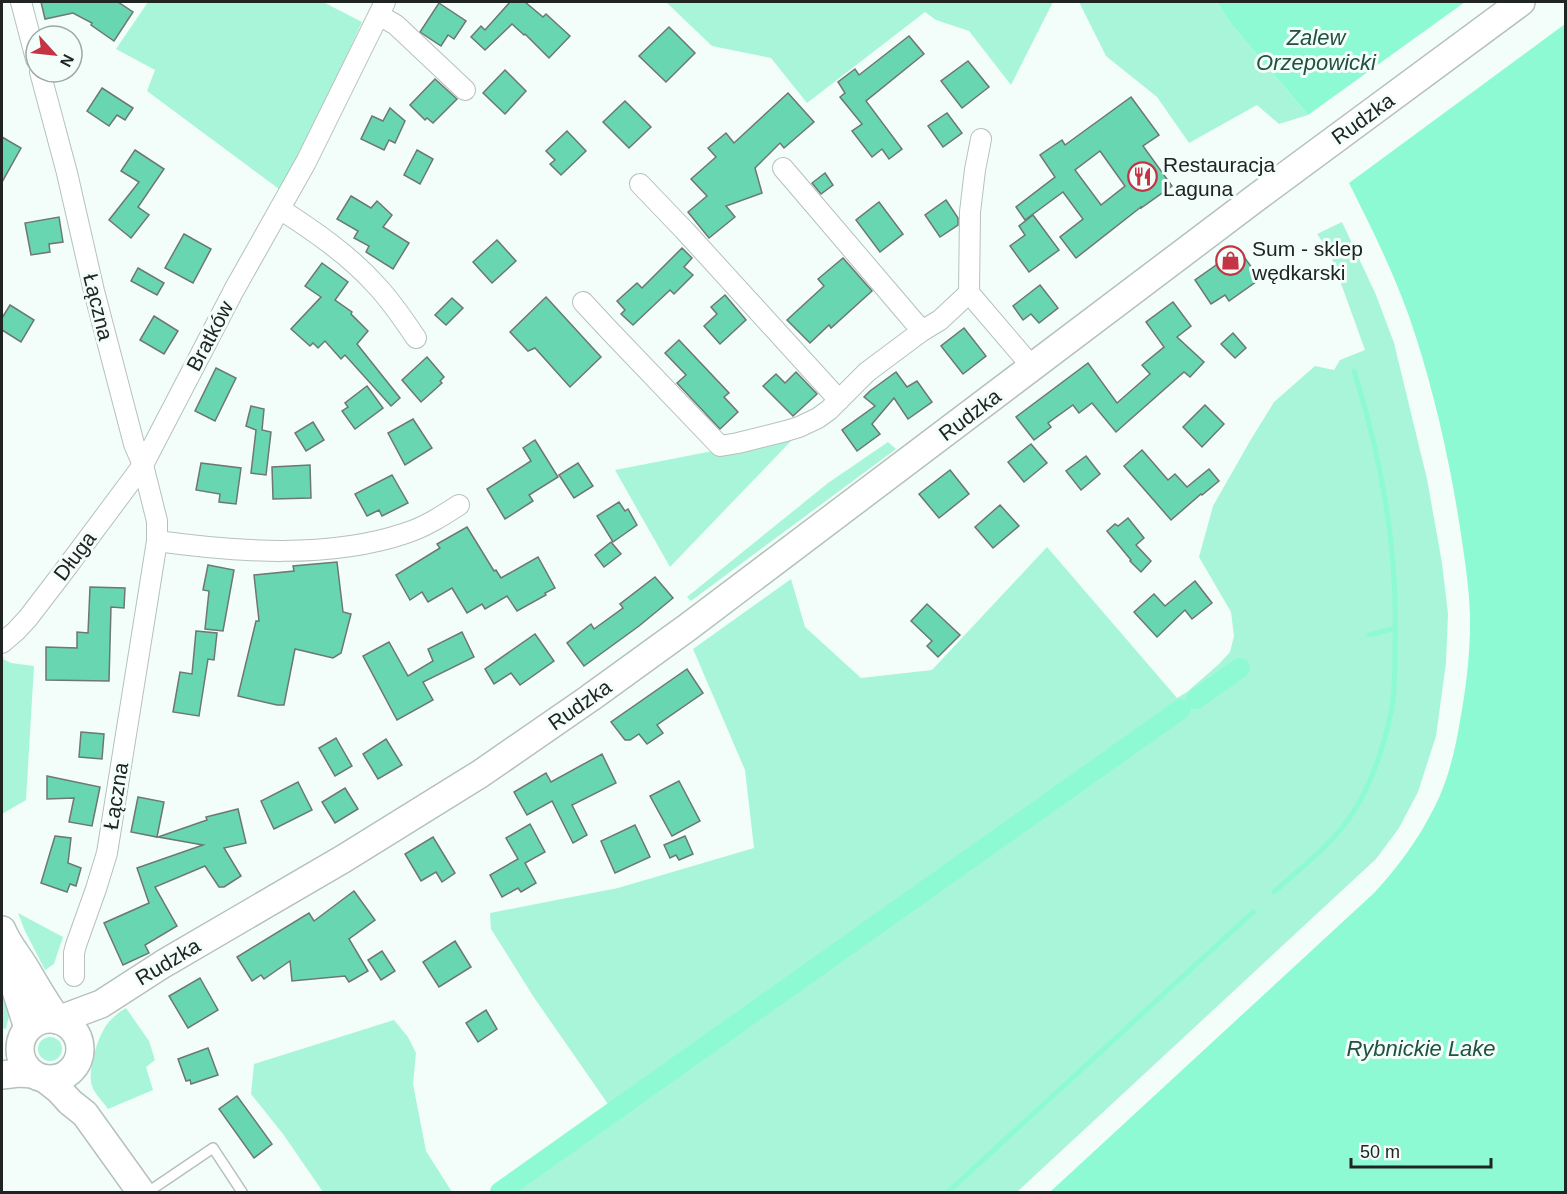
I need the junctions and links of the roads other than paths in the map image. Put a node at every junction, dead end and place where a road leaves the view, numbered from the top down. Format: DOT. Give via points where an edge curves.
graph roads {
  1 [pos="21,2"];
  2 [pos="1521,2"];
  3 [pos="382,8"];
  4 [pos="27,24"];
  5 [pos="43,84"];
  6 [pos="465,90"];
  7 [pos="981,139"];
  8 [pos="783,168"];
  9 [pos="640,184"];
  10 [pos="280,209"];
  11 [pos="969,293"];
  12 [pos="583,302"];
  13 [pos="921,331"];
  14 [pos="416,338"];
  15 [pos="1033,368"];
  16 [pos="838,400"];
  17 [pos="142,465"];
  18 [pos="459,505"];
  19 [pos="157,541"];
  20 [pos="2,643"];
  21 [pos="3,934"];
  22 [pos="74,976"];
  23 [pos="101,1004"];
  24 [pos="58,1020"];
  25 [pos="25,1032"];
  26 [pos="79,1053"];
  27 [pos="2,1055"];
  28 [pos="2,1075"];
  29 [pos="39,1076"];
  30 [pos="85,1114"];
  31 [pos="141,1192"];
  32 [pos="148,1192"];
  33 [pos="242,1192"];
  1 -- 4 [label="street"];
  2 -- 15 [label="main road, Rudzka"];
  3 -- 6 [label="street, Bratków"];
  3 -- 10 [label="street, Bratków"];
  5 -- 17 [label="street, Łączna"];
  7 -- 11 [label="street" via="970,212"];
  8 -- 13 [label="street"];
  9 -- 16 [label="street"];
  10 -- 14 [label="street" via="314,231 369,278"];
  10 -- 17 [label="street, Bratków"];
  11 -- 13 [label="street" via="940,320"];
  11 -- 15 [label="street"];
  12 -- 16 [label="street" via="720,446 799,427 818,418"];
  13 -- 16 [label="street"];
  15 -- 23 [label="main road, Rudzka" via="670,640 499,761"];
  17 -- 19 [label="street, Łączna" via="157,521"];
  17 -- 20 [label="street, Długa" via="50,590"];
  18 -- 19 [label="street" via="406,533 345,546 268,551"];
  19 -- 22 [label="street, Łączna" via="106,853 76,945"];
  21 -- 24 [label="main road"];
  21 -- 25 [label="main road"];
  23 -- 24 [label="main road, Rudzka"];
  23 -- 26 [label="main road"];
  24 -- 25 [label="main road" via="41,1020"];
  24 -- 26 [label="main road" via="73,1029"];
  25 -- 27 [label="main road"];
  25 -- 29 [label="main road" via="21,1058 26,1068"];
  26 -- 29 [label="main road" via="72,1070 64,1076"];
  26 -- 30 [label="main road"];
  28 -- 29 [label="main road" via="19,1072"];
  29 -- 30 [label="main road" via="56,1086"];
  30 -- 31 [label="main road"];
  32 -- 33 [label="lane" via="213,1148"];
}
